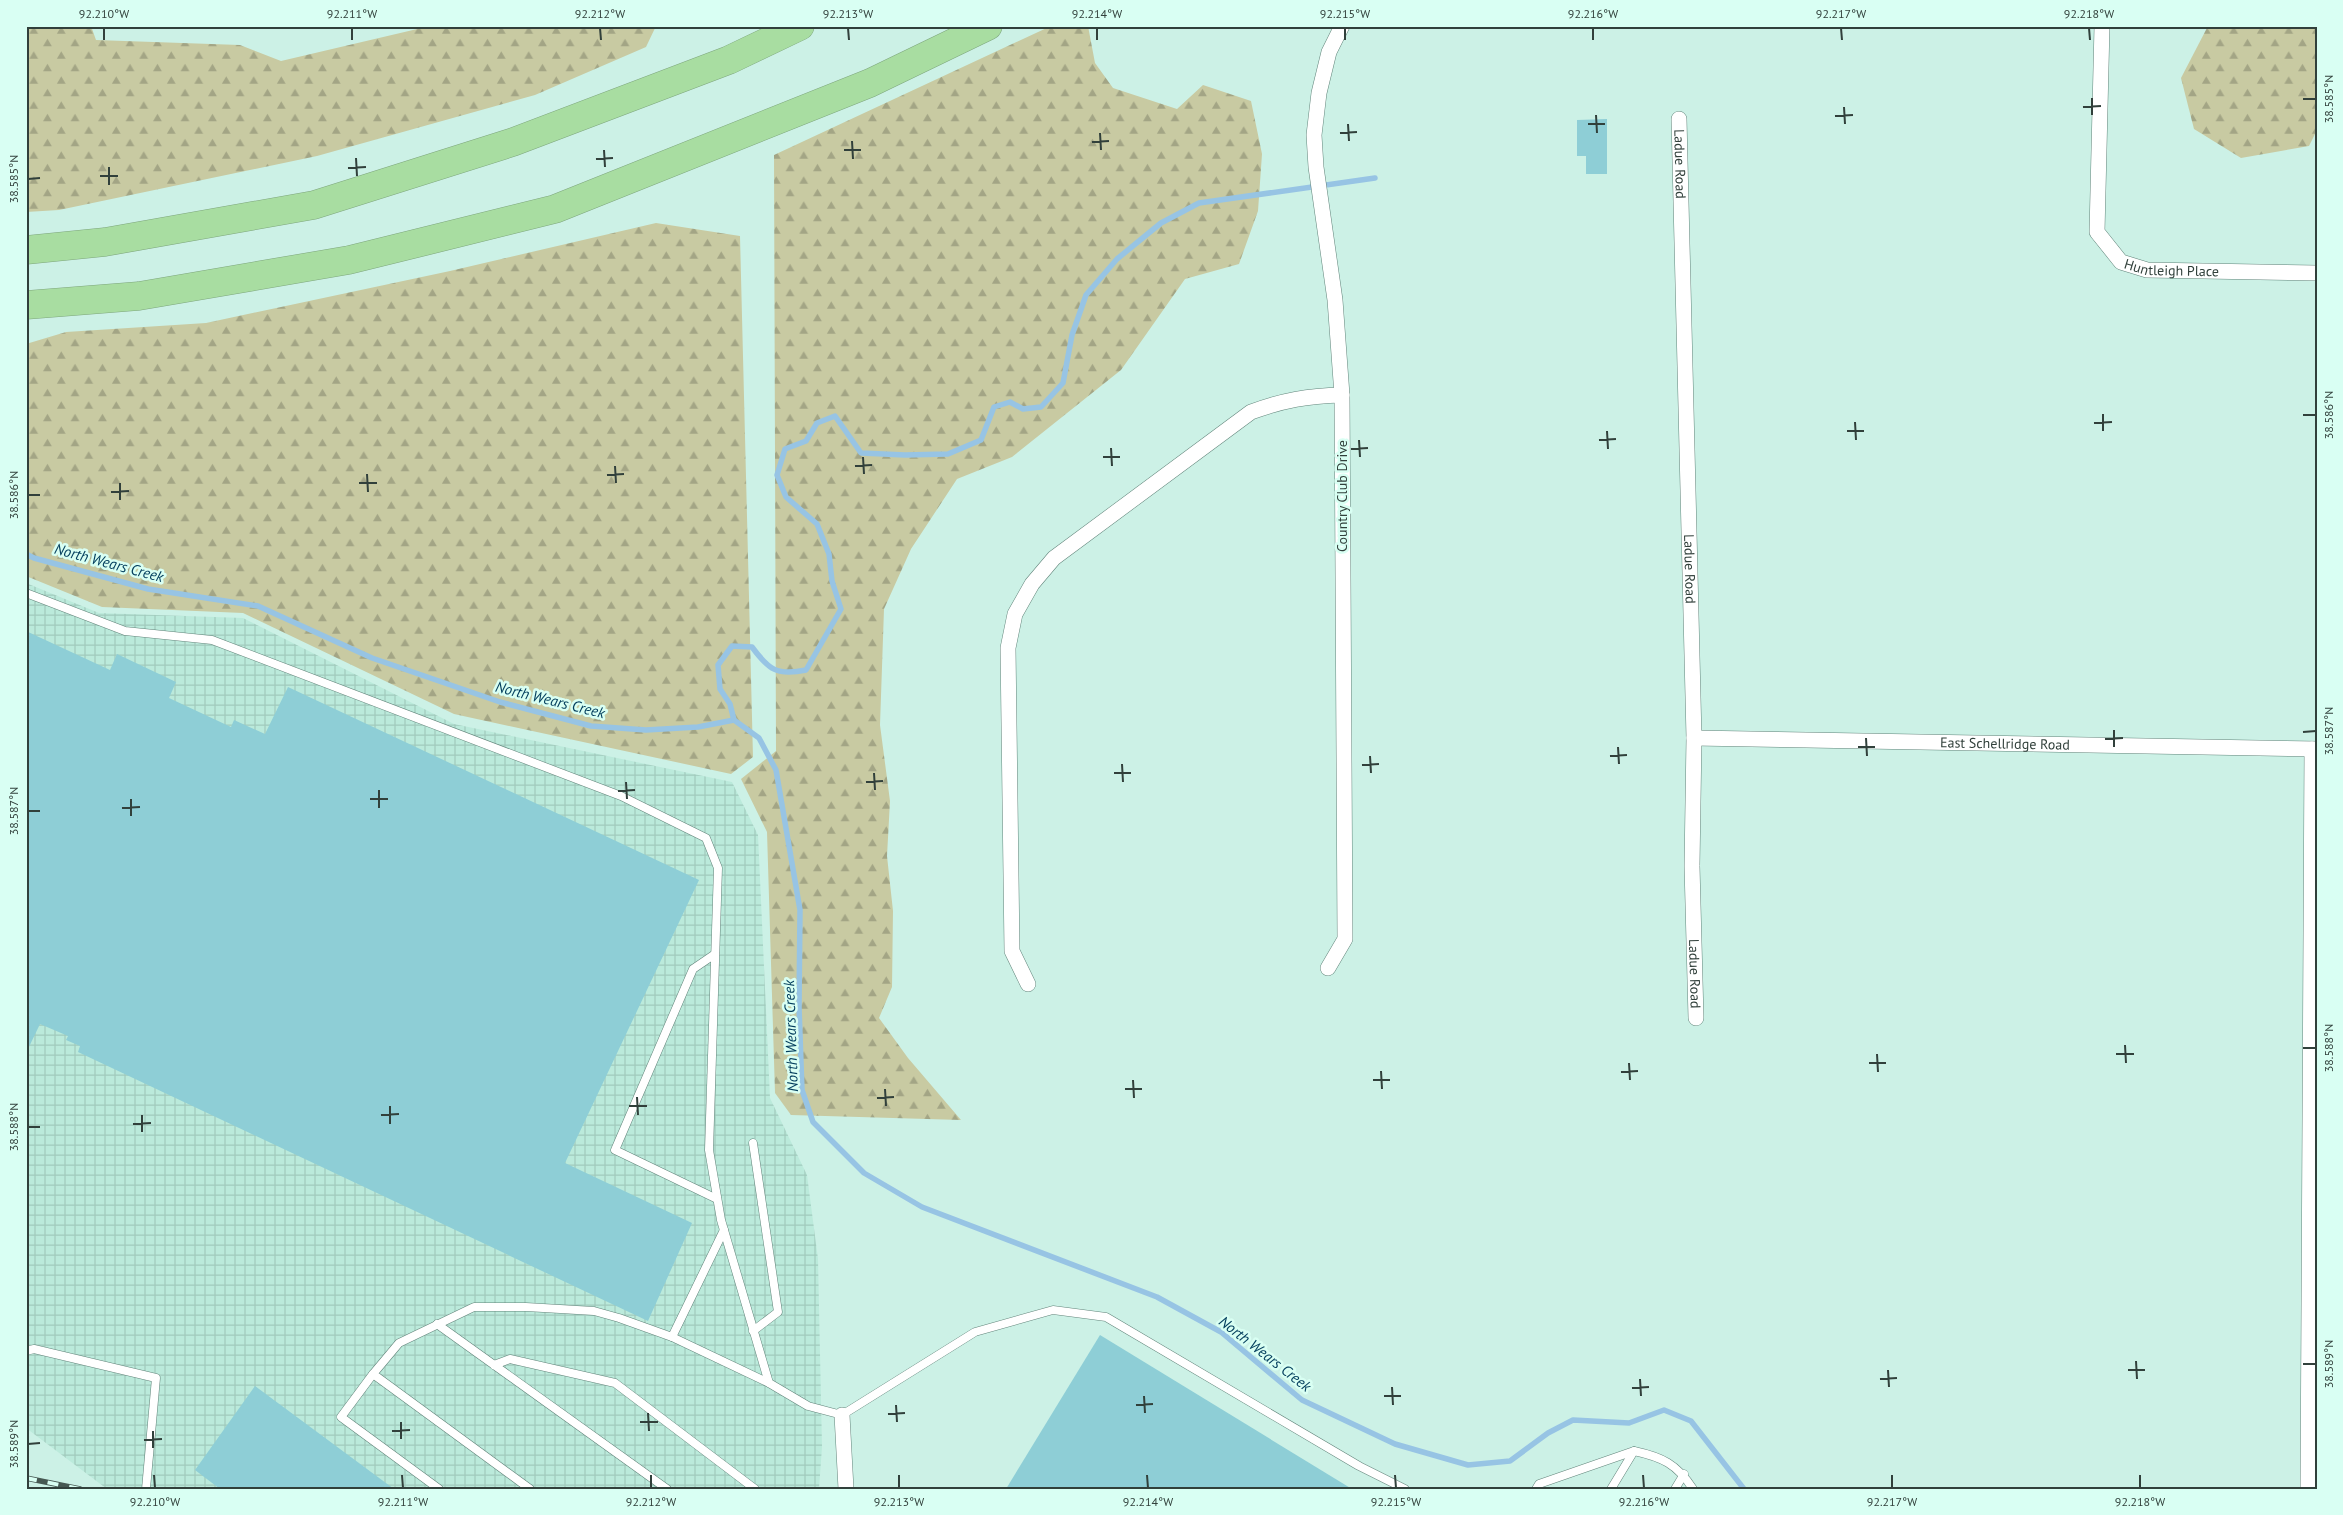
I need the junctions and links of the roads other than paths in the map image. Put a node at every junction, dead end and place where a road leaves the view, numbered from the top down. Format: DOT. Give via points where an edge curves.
graph roads {
  1 [pos="800,26"];
  2 [pos="988,26"];
  3 [pos="1342,26"];
  4 [pos="2102,26"];
  5 [pos="1679,119"];
  6 [pos="26,250"];
  7 [pos="2317,273"];
  8 [pos="26,305"];
  9 [pos="1342,395"];
  10 [pos="26,593"];
  11 [pos="1694,738"];
  12 [pos="2314,749"];
  13 [pos="715,954"];
  14 [pos="1328,968"];
  15 [pos="1028,984"];
  16 [pos="1696,1018"];
  17 [pos="753,1143"];
  18 [pos="717,1199"];
  19 [pos="2313,1217"];
  20 [pos="724,1230"];
  21 [pos="437,1324"];
  22 [pos="753,1331"];
  23 [pos="672,1337"];
  24 [pos="26,1351"];
  25 [pos="494,1365"];
  26 [pos="373,1374"];
  27 [pos="769,1383"];
  28 [pos="842,1415"];
  29 [pos="1634,1451"];
  30 [pos="1684,1474"];
  31 [pos="146,1489"];
  32 [pos="438,1489"];
  33 [pos="530,1489"];
  34 [pos="666,1489"];
  35 [pos="755,1489"];
  36 [pos="846,1489"];
  37 [pos="1405,1489"];
  38 [pos="1536,1489"];
  39 [pos="1611,1489"];
  40 [pos="1675,1489"];
  41 [pos="1694,1489"];
  42 [pos="2308,1489"];
  1 -- 6 [label="highway" via="729,60 513,142 314,205 105,242"];
  2 -- 8 [label="highway" via="870,83 555,209 349,260 139,296"];
  3 -- 9 [label="street, Country Club Drive" via="1329,52 1314,135 1335,300"];
  4 -- 7 [label="street, Huntleigh Place" via="2097,232 2121,262 2147,270"];
  5 -- 11 [label="street, Ladue Road"];
  9 -- 14 [label="street, Country Club Drive" via="1345,939"];
  9 -- 15 [label="street" via="1280,401 1251,412 1054,558 1032,584 1016,614 1008,657 1012,951"];
  10 -- 13 [label="lane" via="125,631 212,640 622,796 706,838 718,868"];
  11 -- 12 [label="street, East Schellridge Road"];
  11 -- 16 [label="street, Ladue Road" via="1692,866"];
  12 -- 19 [label="street"];
  13 -- 18 [label="lane" via="709,1150"];
  13 -- 18 [label="lane" via="693,969 615,1150"];
  17 -- 22 [label="lane" via="778,1312"];
  18 -- 20 [label="lane"];
  19 -- 42 [label="street"];
  20 -- 22 [label="lane"];
  20 -- 23 [label="lane"];
  21 -- 23 [label="lane" via="474,1307 526,1307 594,1311"];
  21 -- 25 [label="lane"];
  21 -- 26 [label="lane" via="399,1343"];
  22 -- 27 [label="lane"];
  23 -- 27 [label="lane"];
  24 -- 31 [label="lane" via="34,1349 156,1378"];
  25 -- 34 [label="lane"];
  25 -- 35 [label="lane" via="510,1360 615,1383"];
  26 -- 32 [label="lane" via="341,1417"];
  26 -- 33 [label="lane"];
  27 -- 28 [label="lane" via="808,1406"];
  28 -- 36 [label="street"];
  28 -- 37 [label="lane" via="974,1332 1054,1310 1106,1317 1359,1466"];
  29 -- 30 [label="lane" via="1659,1457"];
  29 -- 38 [label="lane" via="1539,1484"];
  29 -- 39 [label="lane"];
  30 -- 40 [label="lane"];
  30 -- 41 [label="lane"];
}
